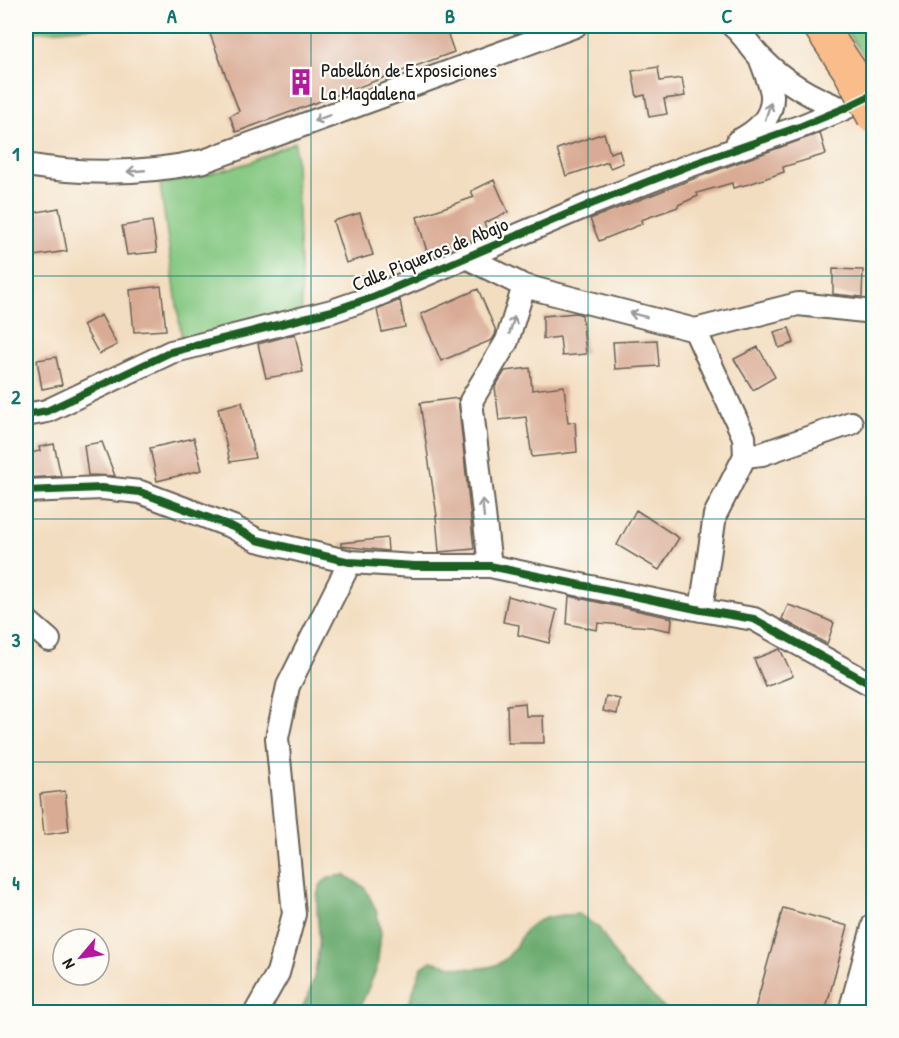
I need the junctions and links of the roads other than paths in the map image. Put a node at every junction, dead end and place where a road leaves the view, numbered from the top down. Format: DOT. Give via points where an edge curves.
graph roads {
  1 [pos="575,26"];
  2 [pos="733,26"];
  3 [pos="820,26"];
  4 [pos="760,57"];
  5 [pos="873,94"];
  6 [pos="858,113"];
  7 [pos="26,165"];
  8 [pos="688,166"];
  9 [pos="468,258"];
  10 [pos="524,286"];
  11 [pos="873,312"];
  12 [pos="695,330"];
  13 [pos="26,415"];
  14 [pos="851,423"];
  15 [pos="745,456"];
  16 [pos="26,491"];
  17 [pos="350,562"];
  18 [pos="490,566"];
  19 [pos="701,610"];
  20 [pos="26,620"];
  21 [pos="49,640"];
  22 [pos="873,686"];
  23 [pos="873,924"];
  24 [pos="256,1012"];
  25 [pos="850,1012"];
  1 -- 7 [label="street, one-way" via="204,161 128,172"];
  2 -- 4 [label="street" via="744,34"];
  3 -- 6 [label="highway, bridge" via="850,71"];
  4 -- 6 [label="street" via="806,94"];
  8 -- 4 [label="street, one-way" via="751,135 765,121 772,98"];
  5 -- 6 [label="street, Calle Piqueros de Abajo"];
  6 -- 8 [label="street, Calle Piqueros de Abajo" via="802,126"];
  8 -- 9 [label="street, Calle Piqueros de Abajo"];
  9 -- 10 [label="street"];
  9 -- 13 [label="street, Calle Piqueros de Abajo" via="332,311 171,352 47,411"];
  12 -- 10 [label="street, one-way"];
  18 -- 10 [label="street, one-way" via="471,400 507,340"];
  11 -- 12 [label="street" via="798,304"];
  12 -- 15 [label="street" via="744,437"];
  14 -- 15 [label="street" via="762,454"];
  15 -- 19 [label="street" via="715,515"];
  16 -- 17 [label="street" via="102,488 140,492 257,540"];
  17 -- 18 [label="street"];
  17 -- 24 [label="street" via="288,686 277,738 294,915 278,973"];
  18 -- 19 [label="street"];
  19 -- 22 [label="street" via="754,619"];
  20 -- 21 [label="street"];
  23 -- 25 [label="street"];
}
